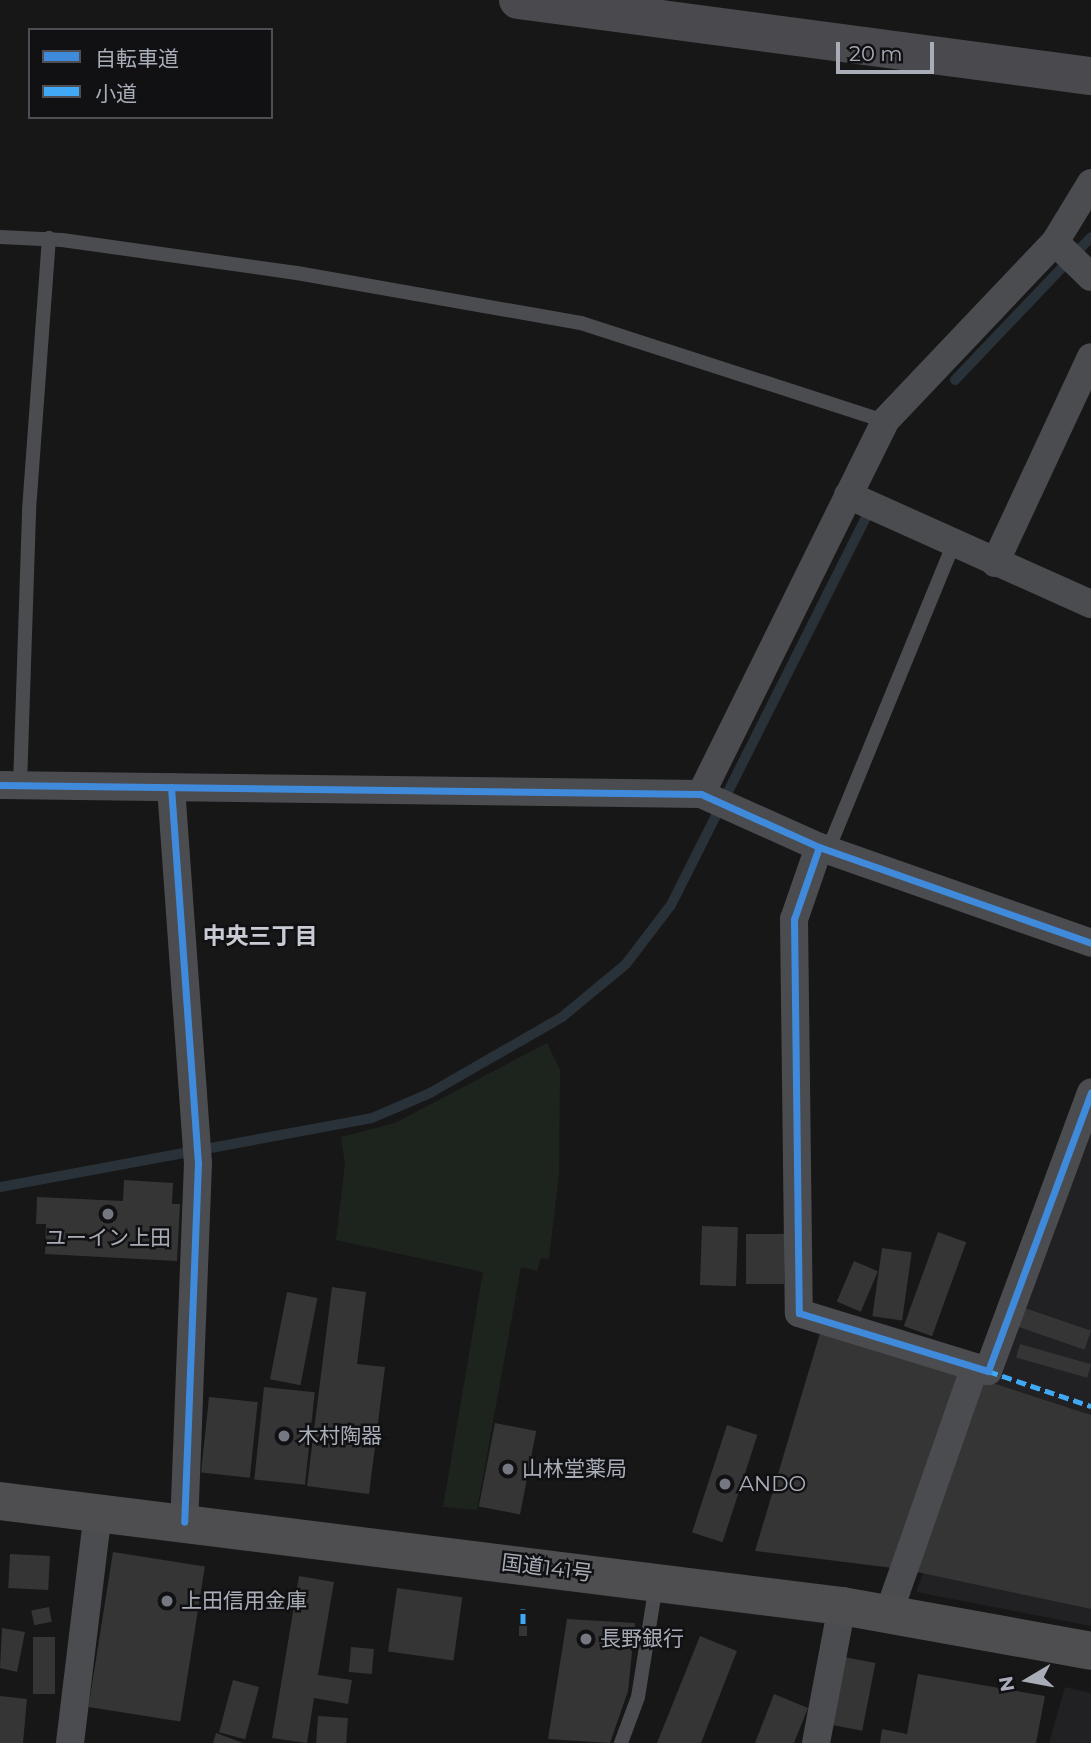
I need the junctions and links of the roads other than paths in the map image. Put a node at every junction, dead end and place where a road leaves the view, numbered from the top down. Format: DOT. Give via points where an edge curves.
graph roads {
  1 [pos="518,0"];
  2 [pos="1091,76"];
  3 [pos="1091,183"];
  4 [pos="0,237"];
  5 [pos="49,238"];
  6 [pos="1059,246"];
  7 [pos="1090,276"];
  8 [pos="1091,357"];
  9 [pos="885,421"];
  10 [pos="848,495"];
  11 [pos="954,543"];
  12 [pos="995,563"];
  13 [pos="1091,604"];
  14 [pos="10,785"];
  15 [pos="171,787"];
  16 [pos="703,795"];
  17 [pos="823,849"];
  18 [pos="1091,943"];
  19 [pos="1091,1092"];
  20 [pos="974,1369"];
  21 [pos="0,1501"];
  22 [pos="97,1513"];
  23 [pos="184,1522"];
  24 [pos="656,1581"];
  25 [pos="842,1606"];
  26 [pos="889,1612"];
  27 [pos="1091,1651"];
  28 [pos="70,1743"];
  29 [pos="621,1743"];
  30 [pos="816,1743"];
  1 -- 2 [label="street"];
  3 -- 6 [label="street"];
  4 -- 5 [label="lane"];
  5 -- 9 [label="lane" via="581,323"];
  5 -- 14 [label="lane"];
  6 -- 7 [label="street"];
  6 -- 9 [label="street"];
  8 -- 12 [label="street"];
  9 -- 10 [label="street"];
  10 -- 11 [label="street"];
  10 -- 16 [label="street"];
  11 -- 12 [label="street"];
  11 -- 17 [label="lane"];
  12 -- 13 [label="street"];
  14 -- 15 [label="street"];
  15 -- 16 [label="street"];
  15 -- 23 [label="street" via="198,1163"];
  16 -- 17 [label="street" via="740,816"];
  17 -- 18 [label="street"];
  17 -- 20 [label="street" via="794,919 799,1313"];
  19 -- 20 [label="street" via="988,1371"];
  20 -- 26 [label="street"];
  21 -- 22 [label="highway, 国道141号"];
  22 -- 23 [label="highway, 国道141号"];
  22 -- 28 [label="street"];
  23 -- 24 [label="highway, 国道141号"];
  24 -- 25 [label="highway, 国道141号"];
  24 -- 29 [label="lane" via="638,1697"];
  25 -- 26 [label="highway, 国道141号"];
  25 -- 30 [label="street"];
  26 -- 27 [label="highway, 国道141号"];
}
